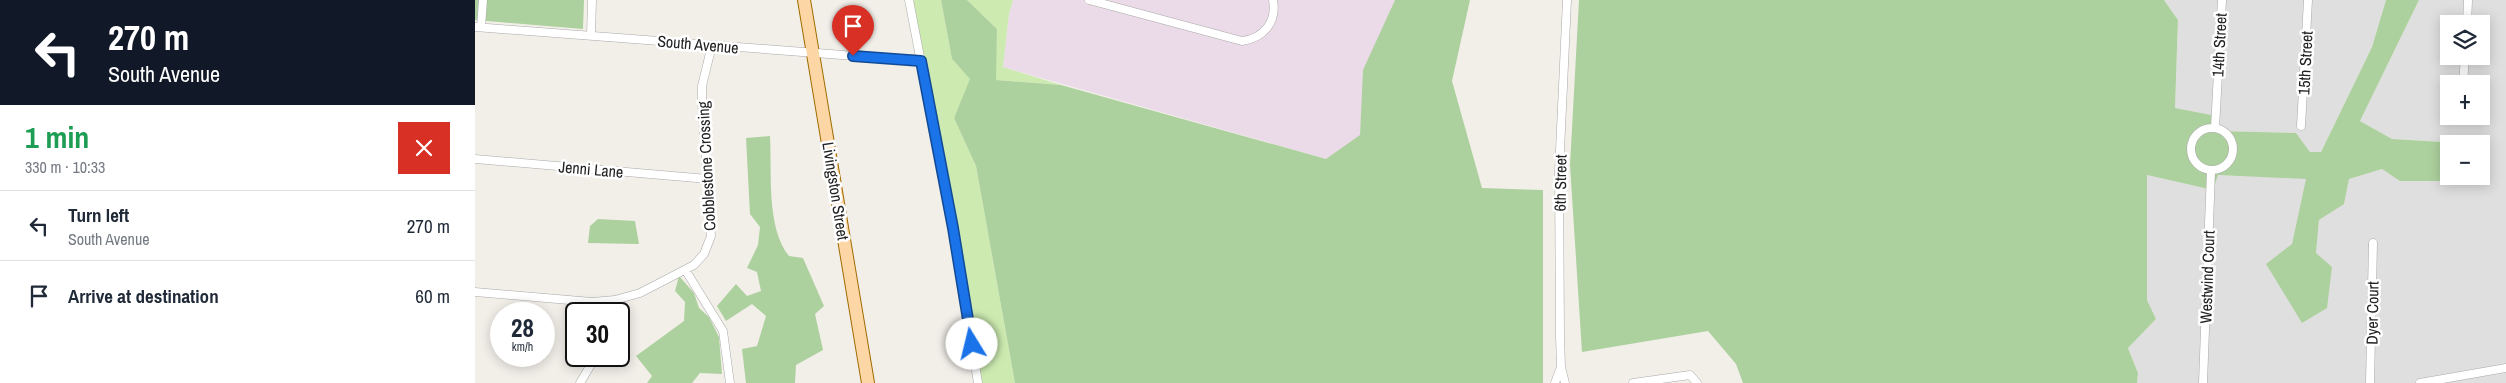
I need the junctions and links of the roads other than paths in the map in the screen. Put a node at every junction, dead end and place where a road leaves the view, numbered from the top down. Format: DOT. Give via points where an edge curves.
graph roads {
  1 [pos="483,0"];
  2 [pos="592,0"];
  3 [pos="804,0"];
  4 [pos="909,0"];
  5 [pos="1089,0"];
  6 [pos="1273,0"];
  7 [pos="1567,0"];
  8 [pos="2222,0"];
  9 [pos="2308,0"];
  10 [pos="2468,0"];
  11 [pos="2467,15"];
  12 [pos="478,27"];
  13 [pos="591,35"];
  14 [pos="712,45"];
  15 [pos="813,52"];
  16 [pos="921,61"];
  17 [pos="2301,126"];
  18 [pos="2215,128"];
  19 [pos="475,159"];
  20 [pos="2211,171"];
  21 [pos="708,179"];
  22 [pos="2373,243"];
  23 [pos="686,270"];
  24 [pos="475,292"];
  25 [pos="601,302"];
  26 [pos="591,367"];
  27 [pos="1561,367"];
  28 [pos="2506,368"];
  29 [pos="1647,382"];
  30 [pos="580,383"];
  31 [pos="730,383"];
  32 [pos="868,383"];
  33 [pos="978,383"];
  34 [pos="1555,383"];
  35 [pos="1565,383"];
  36 [pos="1633,383"];
  37 [pos="1697,383"];
  38 [pos="2203,383"];
  39 [pos="2370,383"];
  40 [pos="2420,383"];
  1 -- 12 [label="street"];
  2 -- 13 [label="street"];
  3 -- 15 [label="main road, Livingston Street"];
  4 -- 16 [label="street"];
  5 -- 6 [label="street" via="1231,39 1249,40 1263,33 1274,15"];
  7 -- 27 [label="street, 6th Street" via="1559,172"];
  8 -- 18 [label="street, 14th Street"];
  9 -- 17 [label="street, 15th Street"];
  10 -- 11 [label="street"];
  12 -- 13 [label="street, South Avenue"];
  13 -- 14 [label="street, South Avenue"];
  14 -- 15 [label="street, South Avenue"];
  14 -- 21 [label="street, Cobblestone Crossing" via="702,103"];
  15 -- 16 [label="street, South Avenue"];
  15 -- 32 [label="main road, Livingston Street"];
  16 -- 33 [label="street"];
  18 -- 20 [label="street" via="2227,134 2233,147 2230,161"];
  18 -- 20 [label="street" via="2201,131 2191,148 2198,166"];
  19 -- 21 [label="street, Jenni Lane"];
  20 -- 38 [label="street, Westwind Court"];
  21 -- 23 [label="street, Cobblestone Crossing" via="711,236 704,254"];
  22 -- 39 [label="street, Dyer Court"];
  23 -- 25 [label="street, Cobblestone Crossing" via="632,296"];
  23 -- 31 [label="street" via="723,331"];
  24 -- 25 [label="street, Cobblestone Crossing"];
  26 -- 30 [label="street"];
  27 -- 34 [label="street, 6th Street"];
  27 -- 35 [label="street, 6th Street"];
  28 -- 40 [label="street"];
  29 -- 36 [label="street"];
  29 -- 37 [label="street" via="1690,375"];
}
